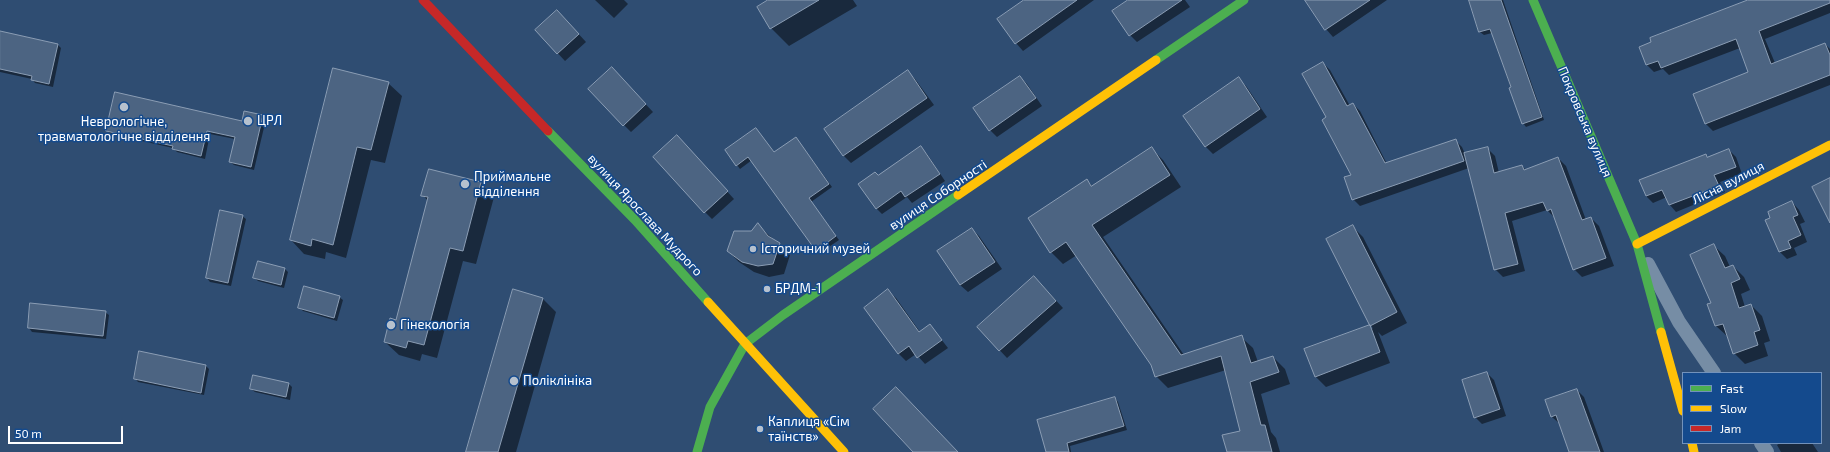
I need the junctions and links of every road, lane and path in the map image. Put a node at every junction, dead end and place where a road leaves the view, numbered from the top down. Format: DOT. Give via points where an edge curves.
graph roads {
  1 [pos="423,0"];
  2 [pos="1244,0"];
  3 [pos="1533,0"];
  4 [pos="1830,145"];
  5 [pos="1637,244"];
  6 [pos="745,344"];
  7 [pos="1713,372"];
  8 [pos="1682,407"];
  9 [pos="697,452"];
  10 [pos="844,452"];
  1 -- 6 [label="main road, вулиця Ярослава Мудрого" via="635,220"];
  2 -- 6 [label="main road, вулиця Соборності" via="783,315"];
  3 -- 5 [label="main road, Покровська вулиця"];
  4 -- 5 [label="main road, Лісна вулиця"];
  5 -- 7 [label="street, Покровська вулиця" via="1679,322"];
  5 -- 8 [label="main road, Покровська вулиця"];
  6 -- 9 [label="main road, вулиця Соборності" via="710,407"];
  6 -- 10 [label="main road, вулиця Ярослава Мудрого"];
}
